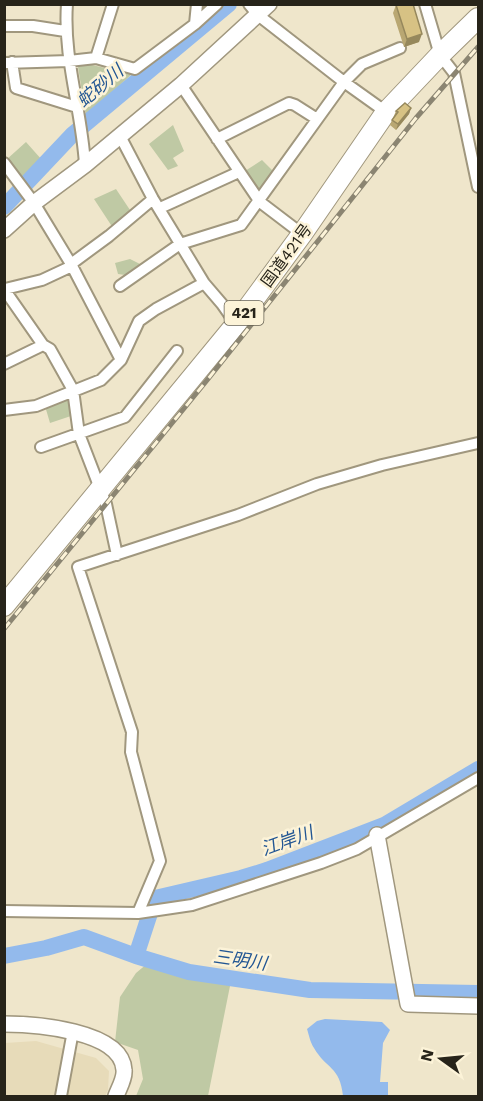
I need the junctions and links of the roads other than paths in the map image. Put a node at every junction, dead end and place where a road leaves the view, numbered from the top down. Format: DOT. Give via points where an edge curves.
graph roads {
  1 [pos="67,4"];
  2 [pos="113,4"];
  3 [pos="197,4"];
  4 [pos="217,4"];
  5 [pos="425,4"];
  6 [pos="259,8"];
  7 [pos="478,18"];
  8 [pos="195,24"];
  9 [pos="4,26"];
  10 [pos="65,31"];
  11 [pos="400,48"];
  12 [pos="4,50"];
  13 [pos="440,55"];
  14 [pos="96,58"];
  15 [pos="69,61"];
  16 [pos="8,62"];
  17 [pos="344,82"];
  18 [pos="181,85"];
  19 [pos="77,107"];
  20 [pos="386,112"];
  21 [pos="317,119"];
  22 [pos="120,136"];
  23 [pos="217,139"];
  24 [pos="4,163"];
  25 [pos="85,165"];
  26 [pos="239,172"];
  27 [pos="478,182"];
  28 [pos="34,202"];
  29 [pos="260,202"];
  30 [pos="156,204"];
  31 [pos="4,230"];
  32 [pos="302,234"];
  33 [pos="180,244"];
  34 [pos="72,265"];
  35 [pos="204,283"];
  36 [pos="120,286"];
  37 [pos="5,289"];
  38 [pos="236,324"];
  39 [pos="43,345"];
  40 [pos="177,351"];
  41 [pos="121,360"];
  42 [pos="4,364"];
  43 [pos="72,390"];
  44 [pos="4,410"];
  45 [pos="79,434"];
  46 [pos="478,443"];
  47 [pos="41,447"];
  48 [pos="100,488"];
  49 [pos="117,555"];
  50 [pos="4,606"];
  51 [pos="478,777"];
  52 [pos="377,835"];
  53 [pos="4,911"];
  54 [pos="138,913"];
  55 [pos="478,1006"];
  56 [pos="4,1024"];
  57 [pos="73,1031"];
  58 [pos="61,1096"];
  59 [pos="116,1096"];
  1 -- 10 [label="street"];
  2 -- 14 [label="street"];
  3 -- 8 [label="street"];
  4 -- 8 [label="street"];
  5 -- 13 [label="street"];
  6 -- 17 [label="street"];
  6 -- 18 [label="street"];
  7 -- 13 [label="highway, 国道421号 / 421"];
  8 -- 14 [label="street" via="135,69"];
  9 -- 10 [label="street"];
  10 -- 15 [label="street"];
  11 -- 17 [label="street" via="362,64"];
  12 -- 16 [label="street"];
  13 -- 20 [label="highway, 国道421号 / 421"];
  13 -- 27 [label="street" via="454,73"];
  14 -- 15 [label="street"];
  15 -- 16 [label="street"];
  15 -- 19 [label="street"];
  16 -- 19 [label="street" via="16,88"];
  17 -- 20 [label="street"];
  17 -- 21 [label="street"];
  18 -- 22 [label="street"];
  18 -- 23 [label="street"];
  19 -- 25 [label="street"];
  20 -- 32 [label="highway, 国道421号 / 421"];
  21 -- 23 [label="street" via="289,103"];
  21 -- 29 [label="street"];
  22 -- 25 [label="street"];
  22 -- 30 [label="street"];
  23 -- 26 [label="street"];
  24 -- 28 [label="street"];
  25 -- 28 [label="street"];
  26 -- 29 [label="street"];
  26 -- 30 [label="street"];
  28 -- 31 [label="street"];
  28 -- 34 [label="street"];
  29 -- 32 [label="street"];
  29 -- 33 [label="street" via="241,225"];
  30 -- 33 [label="street"];
  30 -- 34 [label="street"];
  32 -- 38 [label="highway, 国道421号 / 421"];
  33 -- 35 [label="street"];
  33 -- 36 [label="street"];
  34 -- 37 [label="street" via="42,280"];
  34 -- 41 [label="street"];
  35 -- 38 [label="street"];
  35 -- 41 [label="street" via="139,321"];
  37 -- 39 [label="street"];
  38 -- 48 [label="highway, 国道421号 / 421"];
  39 -- 42 [label="street"];
  39 -- 43 [label="street" via="50,350"];
  40 -- 45 [label="street" via="125,417"];
  41 -- 43 [label="street" via="101,381"];
  43 -- 44 [label="street" via="36,406"];
  43 -- 45 [label="street"];
  45 -- 47 [label="street"];
  45 -- 48 [label="street"];
  46 -- 49 [label="street" via="317,484"];
  48 -- 49 [label="street"];
  48 -- 50 [label="highway, 国道421号 / 421"];
  49 -- 54 [label="street" via="78,567 132,732 131,752 160,861"];
  51 -- 52 [label="street"];
  52 -- 54 [label="street" via="357,849 321,863 192,905"];
  52 -- 55 [label="street" via="408,1004"];
  53 -- 54 [label="street"];
  56 -- 57 [label="street"];
  57 -- 58 [label="street"];
  57 -- 59 [label="street" via="118,1053 124,1070"];
}
